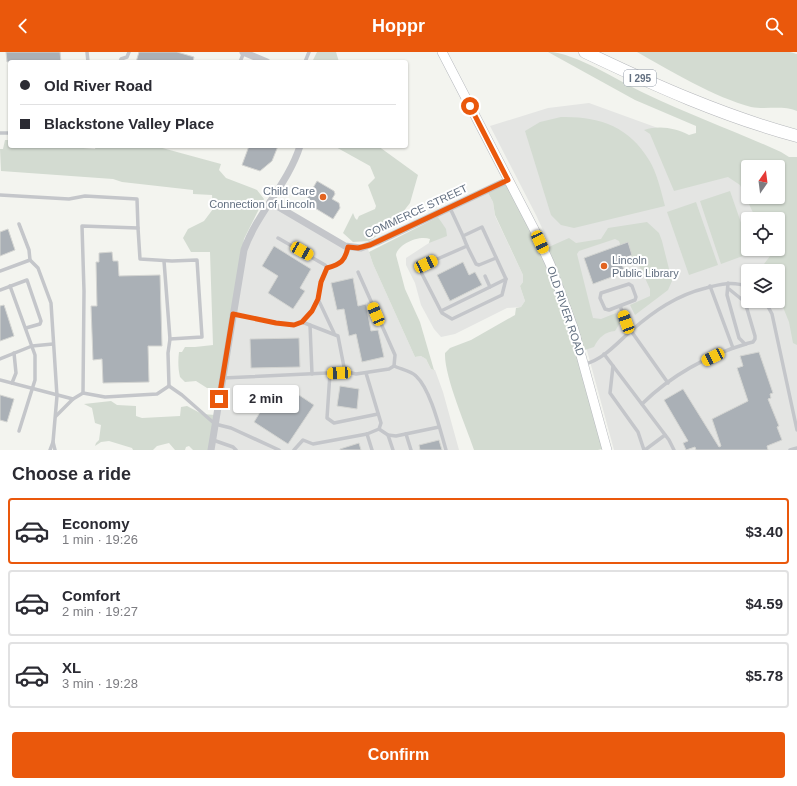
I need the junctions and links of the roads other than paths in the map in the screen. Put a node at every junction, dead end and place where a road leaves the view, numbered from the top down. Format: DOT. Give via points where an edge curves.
graph roads {
  1 [pos="129,52"];
  2 [pos="244,52"];
  3 [pos="442,52"];
  4 [pos="585,52"];
  5 [pos="121,60"];
  6 [pos="262,60"];
  7 [pos="695,103"];
  8 [pos="797,136"];
  9 [pos="797,144"];
  10 [pos="299,148"];
  11 [pos="508,180"];
  12 [pos="0,194"];
  13 [pos="270,202"];
  14 [pos="450,208"];
  15 [pos="20,224"];
  16 [pos="138,228"];
  17 [pos="463,236"];
  18 [pos="278,238"];
  19 [pos="467,246"];
  20 [pos="348,247"];
  21 [pos="496,258"];
  22 [pos="30,260"];
  23 [pos="164,260"];
  24 [pos="327,268"];
  25 [pos="0,271"];
  26 [pos="358,272"];
  27 [pos="485,276"];
  28 [pos="506,279"];
  29 [pos="728,283"];
  30 [pos="10,286"];
  31 [pos="710,286"];
  32 [pos="741,286"];
  33 [pos="490,287"];
  34 [pos="729,289"];
  35 [pos="0,290"];
  36 [pos="318,299"];
  37 [pos="620,306"];
  38 [pos="769,308"];
  39 [pos="441,311"];
  40 [pos="233,314"];
  41 [pos="302,322"];
  42 [pos="310,325"];
  43 [pos="26,328"];
  44 [pos="631,331"];
  45 [pos="334,333"];
  46 [pos="170,339"];
  47 [pos="53,344"];
  48 [pos="747,344"];
  49 [pos="32,346"];
  50 [pos="733,348"];
  51 [pos="14,353"];
  52 [pos="604,354"];
  53 [pos="0,359"];
  54 [pos="584,364"];
  55 [pos="613,365"];
  56 [pos="394,366"];
  57 [pos="348,372"];
  58 [pos="330,373"];
  59 [pos="366,373"];
  60 [pos="312,374"];
  61 [pos="222,378"];
  62 [pos="0,380"];
  63 [pos="668,383"];
  64 [pos="12,384"];
  65 [pos="169,386"];
  66 [pos="32,389"];
  67 [pos="83,393"];
  68 [pos="57,396"];
  69 [pos="73,399"];
  70 [pos="642,404"];
  71 [pos="378,414"];
  72 [pos="56,416"];
  73 [pos="215,424"];
  74 [pos="439,427"];
  75 [pos="379,429"];
  76 [pos="797,430"];
  77 [pos="19,431"];
  78 [pos="367,434"];
  79 [pos="406,434"];
  80 [pos="388,435"];
  81 [pos="665,435"];
  82 [pos="212,440"];
  83 [pos="53,442"];
  84 [pos="797,448"];
  85 [pos="50,450"];
  86 [pos="55,450"];
  87 [pos="211,450"];
  88 [pos="236,450"];
  89 [pos="279,450"];
  90 [pos="294,450"];
  91 [pos="372,450"];
  92 [pos="393,450"];
  93 [pos="411,450"];
  94 [pos="446,450"];
  95 [pos="607,450"];
  96 [pos="644,450"];
  97 [pos="674,450"];
  98 [pos="790,450"];
  1 -- 5 [label="lane" via="128,57"];
  2 -- 6 [label="street"];
  3 -- 11 [label="main road, OLD RIVER ROAD"];
  4 -- 7 [label="highway, I 295"];
  7 -- 8 [label="highway, I 295"];
  7 -- 9 [label="highway" via="756,131"];
  10 -- 13 [label="street"];
  11 -- 14 [label="street, COMMERCE STREET"];
  11 -- 54 [label="main road, OLD RIVER ROAD" via="553,270"];
  12 -- 16 [label="lane" via="69,200 85,196 138,199"];
  13 -- 20 [label="street"];
  13 -- 40 [label="street" via="246,246"];
  14 -- 17 [label="lane"];
  14 -- 20 [label="street, COMMERCE STREET" via="370,245"];
  15 -- 22 [label="lane"];
  16 -- 23 [label="lane" via="140,259"];
  16 -- 67 [label="lane" via="82,226"];
  17 -- 19 [label="lane"];
  17 -- 21 [label="lane" via="482,227"];
  18 -- 24 [label="lane"];
  19 -- 21 [label="lane" via="476,264"];
  19 -- 39 [label="lane" via="423,266 422,274"];
  20 -- 24 [label="lane" via="341,264"];
  21 -- 28 [label="lane"];
  22 -- 25 [label="lane"];
  22 -- 47 [label="lane" via="38,268 50,300"];
  23 -- 46 [label="lane"];
  23 -- 46 [label="lane" via="196,260 202,337"];
  24 -- 36 [label="lane"];
  26 -- 56 [label="lane" via="395,355"];
  27 -- 33 [label="lane"];
  28 -- 33 [label="lane"];
  28 -- 39 [label="lane" via="502,295 454,319 445,316"];
  29 -- 31 [label="lane"];
  29 -- 32 [label="lane"];
  29 -- 34 [label="lane"];
  30 -- 35 [label="lane"];
  30 -- 43 [label="lane"];
  30 -- 43 [label="lane" via="27,280 41,321 40,324"];
  31 -- 44 [label="lane" via="667,304"];
  31 -- 50 [label="lane"];
  33 -- 39 [label="lane"];
  34 -- 48 [label="lane" via="727,295 739,338"];
  34 -- 48 [label="lane" via="746,303 755,338"];
  36 -- 41 [label="lane"];
  36 -- 45 [label="lane"];
  37 -- 37 [label="lane" via="636,299 630,284 600,294 606,310"];
  37 -- 44 [label="lane"];
  38 -- 76 [label="lane"];
  40 -- 41 [label="lane" via="276,323 294,325"];
  40 -- 61 [label="street"];
  41 -- 42 [label="lane"];
  42 -- 45 [label="lane"];
  42 -- 60 [label="lane"];
  43 -- 49 [label="lane"];
  44 -- 52 [label="lane"];
  44 -- 63 [label="lane"];
  45 -- 57 [label="lane" via="338,336 344,367"];
  46 -- 65 [label="lane"];
  47 -- 49 [label="lane"];
  47 -- 68 [label="lane"];
  48 -- 50 [label="lane"];
  49 -- 51 [label="lane"];
  49 -- 66 [label="lane" via="35,355 35,380"];
  50 -- 63 [label="lane" via="698,364"];
  51 -- 53 [label="lane"];
  51 -- 64 [label="lane" via="16,373"];
  52 -- 54 [label="lane" via="597,360"];
  52 -- 55 [label="lane"];
  54 -- 95 [label="main road, OLD RIVER ROAD"];
  55 -- 70 [label="lane"];
  55 -- 96 [label="lane" via="610,393 638,432"];
  56 -- 59 [label="lane"];
  56 -- 74 [label="lane" via="415,375 434,409"];
  57 -- 58 [label="lane"];
  57 -- 59 [label="lane"];
  58 -- 60 [label="lane"];
  58 -- 71 [label="lane" via="327,418 334,423"];
  59 -- 71 [label="lane"];
  60 -- 61 [label="lane"];
  61 -- 73 [label="street"];
  62 -- 64 [label="lane"];
  63 -- 70 [label="lane"];
  64 -- 66 [label="lane"];
  65 -- 67 [label="lane" via="157,394 105,397"];
  65 -- 73 [label="lane"];
  66 -- 68 [label="lane"];
  66 -- 77 [label="lane"];
  67 -- 69 [label="lane"];
  68 -- 69 [label="lane"];
  68 -- 72 [label="lane"];
  69 -- 72 [label="lane"];
  70 -- 81 [label="lane"];
  71 -- 75 [label="lane" via="381,423"];
  72 -- 83 [label="lane"];
  73 -- 82 [label="street"];
  73 -- 89 [label="lane" via="231,428"];
  74 -- 79 [label="lane"];
  74 -- 94 [label="lane"];
  75 -- 78 [label="lane"];
  75 -- 80 [label="lane"];
  78 -- 90 [label="lane" via="313,444 303,440"];
  78 -- 91 [label="lane"];
  79 -- 80 [label="lane"];
  79 -- 93 [label="lane"];
  80 -- 92 [label="lane"];
  81 -- 96 [label="lane"];
  81 -- 97 [label="lane"];
  82 -- 87 [label="street"];
  82 -- 88 [label="lane"];
  83 -- 85 [label="lane"];
  83 -- 86 [label="lane"];
  84 -- 98 [label="lane"];
}
